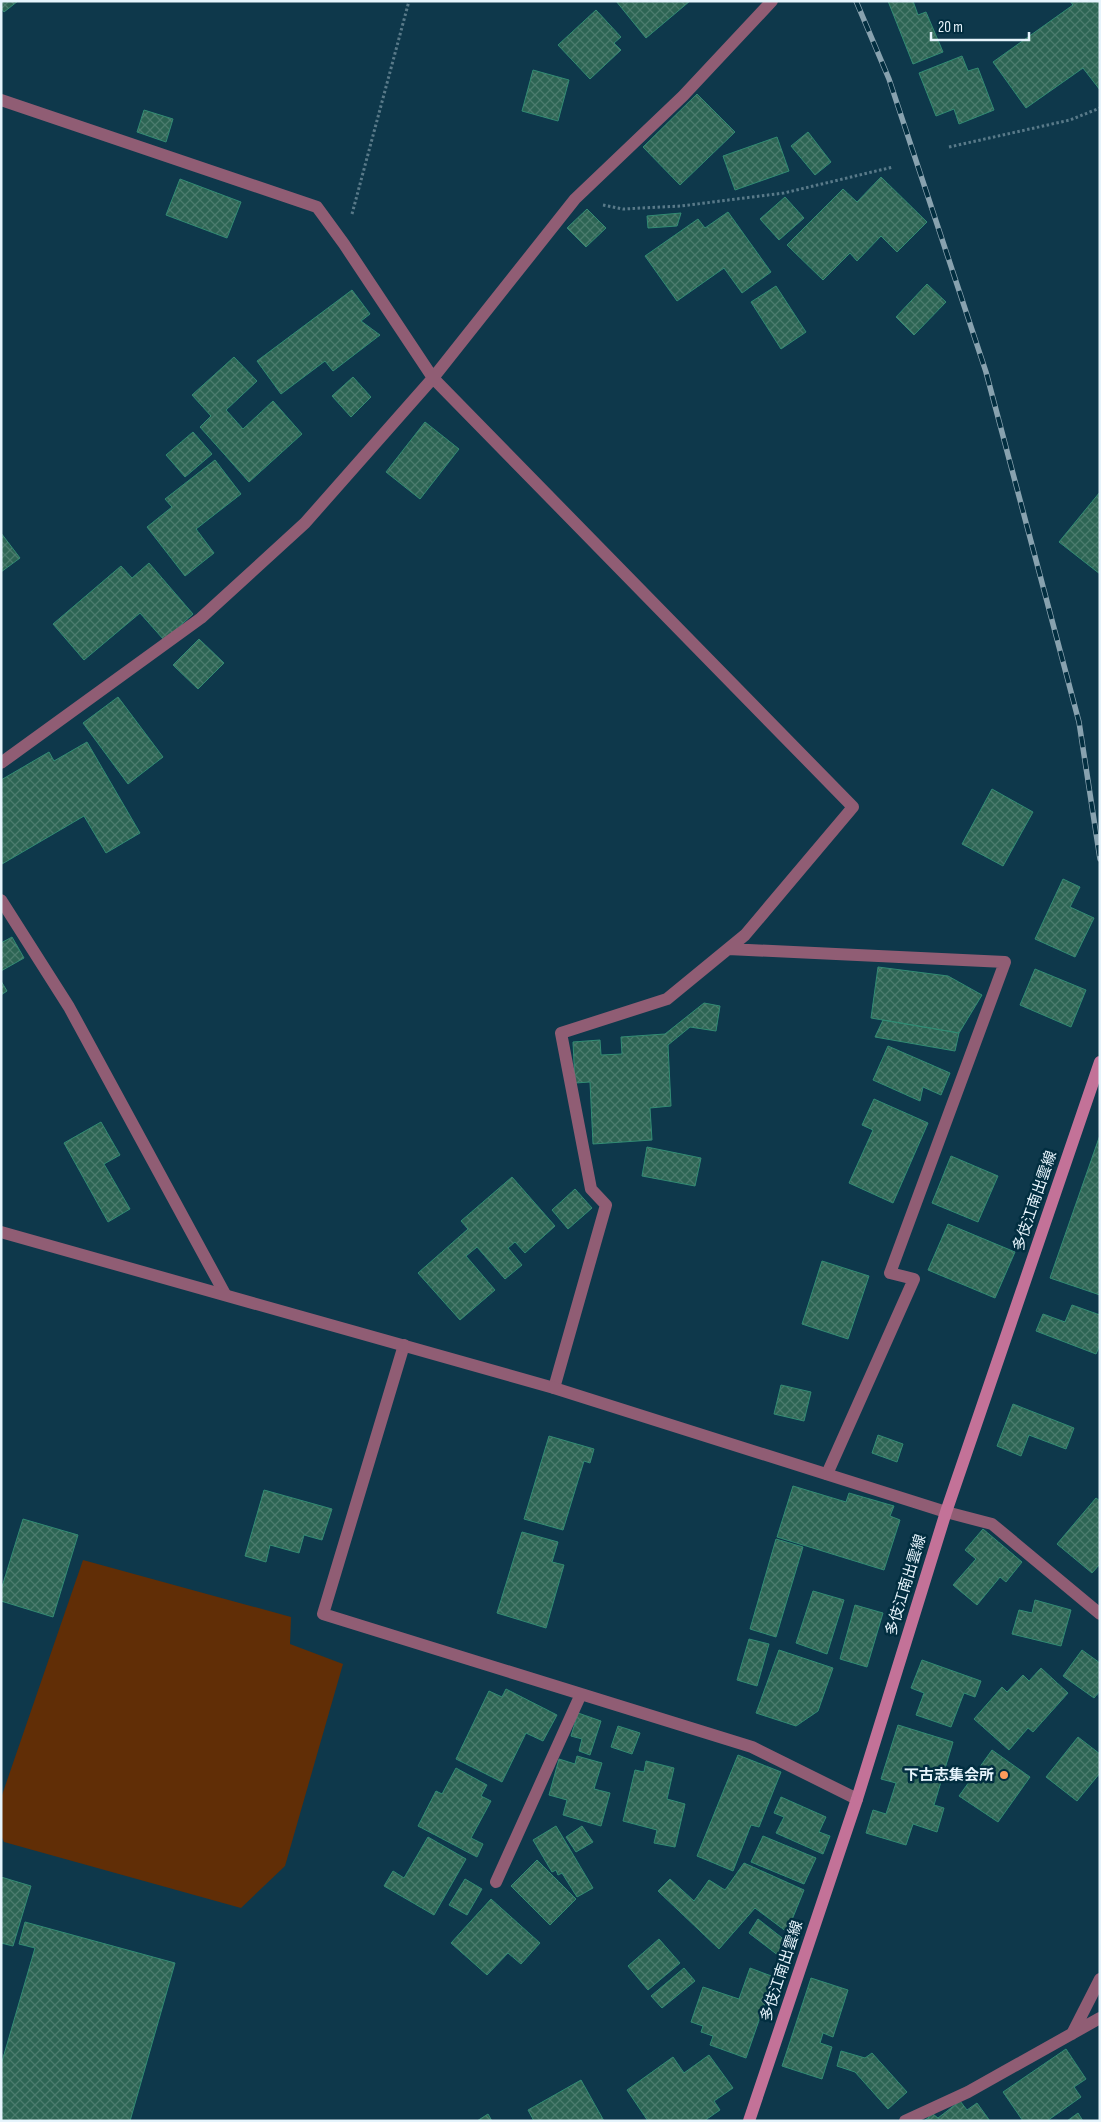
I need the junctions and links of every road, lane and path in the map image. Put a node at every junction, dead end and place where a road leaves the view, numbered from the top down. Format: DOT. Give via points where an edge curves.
graph roads {
  1 [pos="409,1"];
  2 [pos="772,1"];
  3 [pos="1,100"];
  4 [pos="1100,108"];
  5 [pos="949,147"];
  6 [pos="893,167"];
  7 [pos="575,200"];
  8 [pos="344,244"];
  9 [pos="433,378"];
  10 [pos="1,763"];
  11 [pos="1,900"];
  12 [pos="728,948"];
  13 [pos="1100,1062"];
  14 [pos="1,1232"];
  15 [pos="225,1294"];
  16 [pos="404,1345"];
  17 [pos="554,1388"];
  18 [pos="826,1474"];
  19 [pos="946,1512"];
  20 [pos="1100,1614"];
  21 [pos="581,1694"];
  22 [pos="857,1799"];
  23 [pos="496,1882"];
  24 [pos="1100,1979"];
  25 [pos="1100,2018"];
  26 [pos="1072,2034"];
  27 [pos="749,2121"];
  28 [pos="905,2121"];
  1 -- 8 [label="path"];
  2 -- 7 [label="street" via="683,96"];
  3 -- 8 [label="street" via="316,207"];
  4 -- 5 [label="path" via="1070,120"];
  6 -- 7 [label="path" via="784,193 681,206 623,209"];
  7 -- 9 [label="street"];
  8 -- 9 [label="street"];
  9 -- 10 [label="street" via="305,523 201,618"];
  9 -- 12 [label="street" via="853,807 745,935"];
  11 -- 15 [label="street" via="69,1007"];
  12 -- 17 [label="street" via="667,999 561,1033 590,1189 606,1205"];
  12 -- 18 [label="street" via="1005,962 890,1273 914,1279"];
  13 -- 19 [label="main road, 多伎江南出雲線"];
  14 -- 15 [label="street"];
  15 -- 16 [label="street"];
  16 -- 17 [label="street"];
  16 -- 21 [label="street" via="323,1614"];
  17 -- 18 [label="street"];
  18 -- 19 [label="street"];
  19 -- 20 [label="street" via="992,1524"];
  19 -- 22 [label="main road, 多伎江南出雲線"];
  21 -- 22 [label="street" via="752,1748"];
  21 -- 23 [label="street"];
  22 -- 27 [label="main road, 多伎江南出雲線"];
  24 -- 26 [label="street"];
  25 -- 26 [label="street"];
  26 -- 28 [label="street" via="968,2092"];
}
